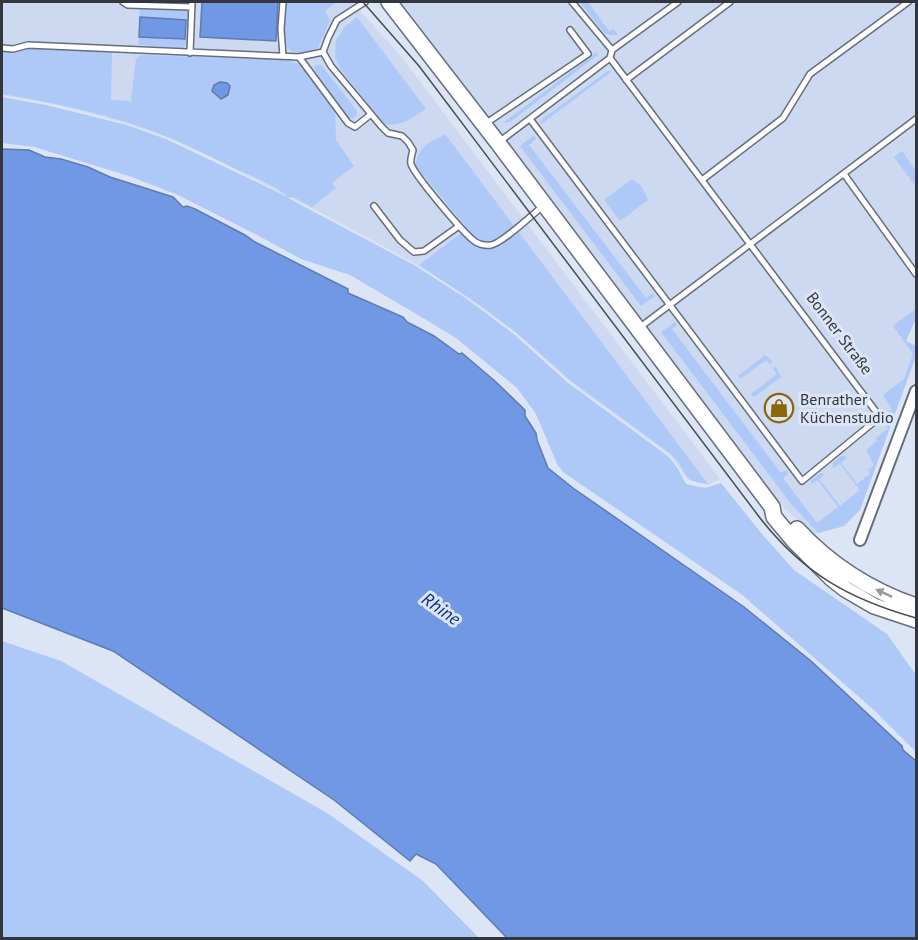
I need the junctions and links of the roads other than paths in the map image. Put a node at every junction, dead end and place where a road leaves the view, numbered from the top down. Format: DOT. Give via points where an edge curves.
graph roads {
  1 [pos="123,2"];
  2 [pos="283,2"];
  3 [pos="365,2"];
  4 [pos="389,2"];
  5 [pos="572,2"];
  6 [pos="678,2"];
  7 [pos="730,2"];
  8 [pos="908,2"];
  9 [pos="192,4"];
  10 [pos="570,30"];
  11 [pos="2,48"];
  12 [pos="612,50"];
  13 [pos="323,52"];
  14 [pos="190,53"];
  15 [pos="283,56"];
  16 [pos="299,57"];
  17 [pos="610,58"];
  18 [pos="626,80"];
  19 [pos="370,115"];
  20 [pos="530,119"];
  21 [pos="916,119"];
  22 [pos="484,125"];
  23 [pos="498,143"];
  24 [pos="844,174"];
  25 [pos="702,180"];
  26 [pos="544,204"];
  27 [pos="374,206"];
  28 [pos="459,226"];
  29 [pos="750,244"];
  30 [pos="916,274"];
  31 [pos="669,305"];
  32 [pos="637,328"];
  33 [pos="916,391"];
  34 [pos="860,540"];
  35 [pos="849,582"];
  36 [pos="916,606"];
  37 [pos="916,620"];
  1 -- 9 [label="lane"];
  2 -- 15 [label="lane"];
  3 -- 13 [label="lane" via="337,20"];
  4 -- 22 [label="main road"];
  5 -- 12 [label="lane"];
  6 -- 12 [label="lane"];
  7 -- 18 [label="lane"];
  8 -- 25 [label="lane" via="810,74 783,118"];
  9 -- 14 [label="lane"];
  10 -- 22 [label="lane" via="588,54"];
  11 -- 14 [label="lane" via="28,45"];
  12 -- 17 [label="lane"];
  13 -- 16 [label="lane"];
  13 -- 19 [label="lane"];
  14 -- 15 [label="lane"];
  15 -- 16 [label="lane"];
  16 -- 19 [label="lane" via="348,123 355,127"];
  17 -- 18 [label="lane, Bonner Straße"];
  17 -- 20 [label="lane"];
  18 -- 25 [label="lane, Bonner Straße"];
  19 -- 28 [label="lane" via="388,133 402,136 408,142 413,150 410,161 415,173"];
  20 -- 23 [label="lane"];
  20 -- 31 [label="lane, Bonner Straße"];
  21 -- 24 [label="lane"];
  22 -- 23 [label="main road"];
  23 -- 26 [label="main road"];
  24 -- 29 [label="lane"];
  24 -- 30 [label="lane"];
  25 -- 29 [label="lane, Bonner Straße"];
  26 -- 28 [label="lane" via="492,245 479,244"];
  26 -- 32 [label="main road"];
  27 -- 28 [label="lane" via="414,252 424,251"];
  29 -- 31 [label="lane"];
  29 -- 31 [label="lane, Bonner Straße" via="880,417 802,481"];
  31 -- 32 [label="lane"];
  32 -- 35 [label="main road" via="772,507"];
  33 -- 34 [label="street"];
  36 -- 35 [label="main road, one-way"];
  35 -- 37 [label="main road" via="874,606"];
}
